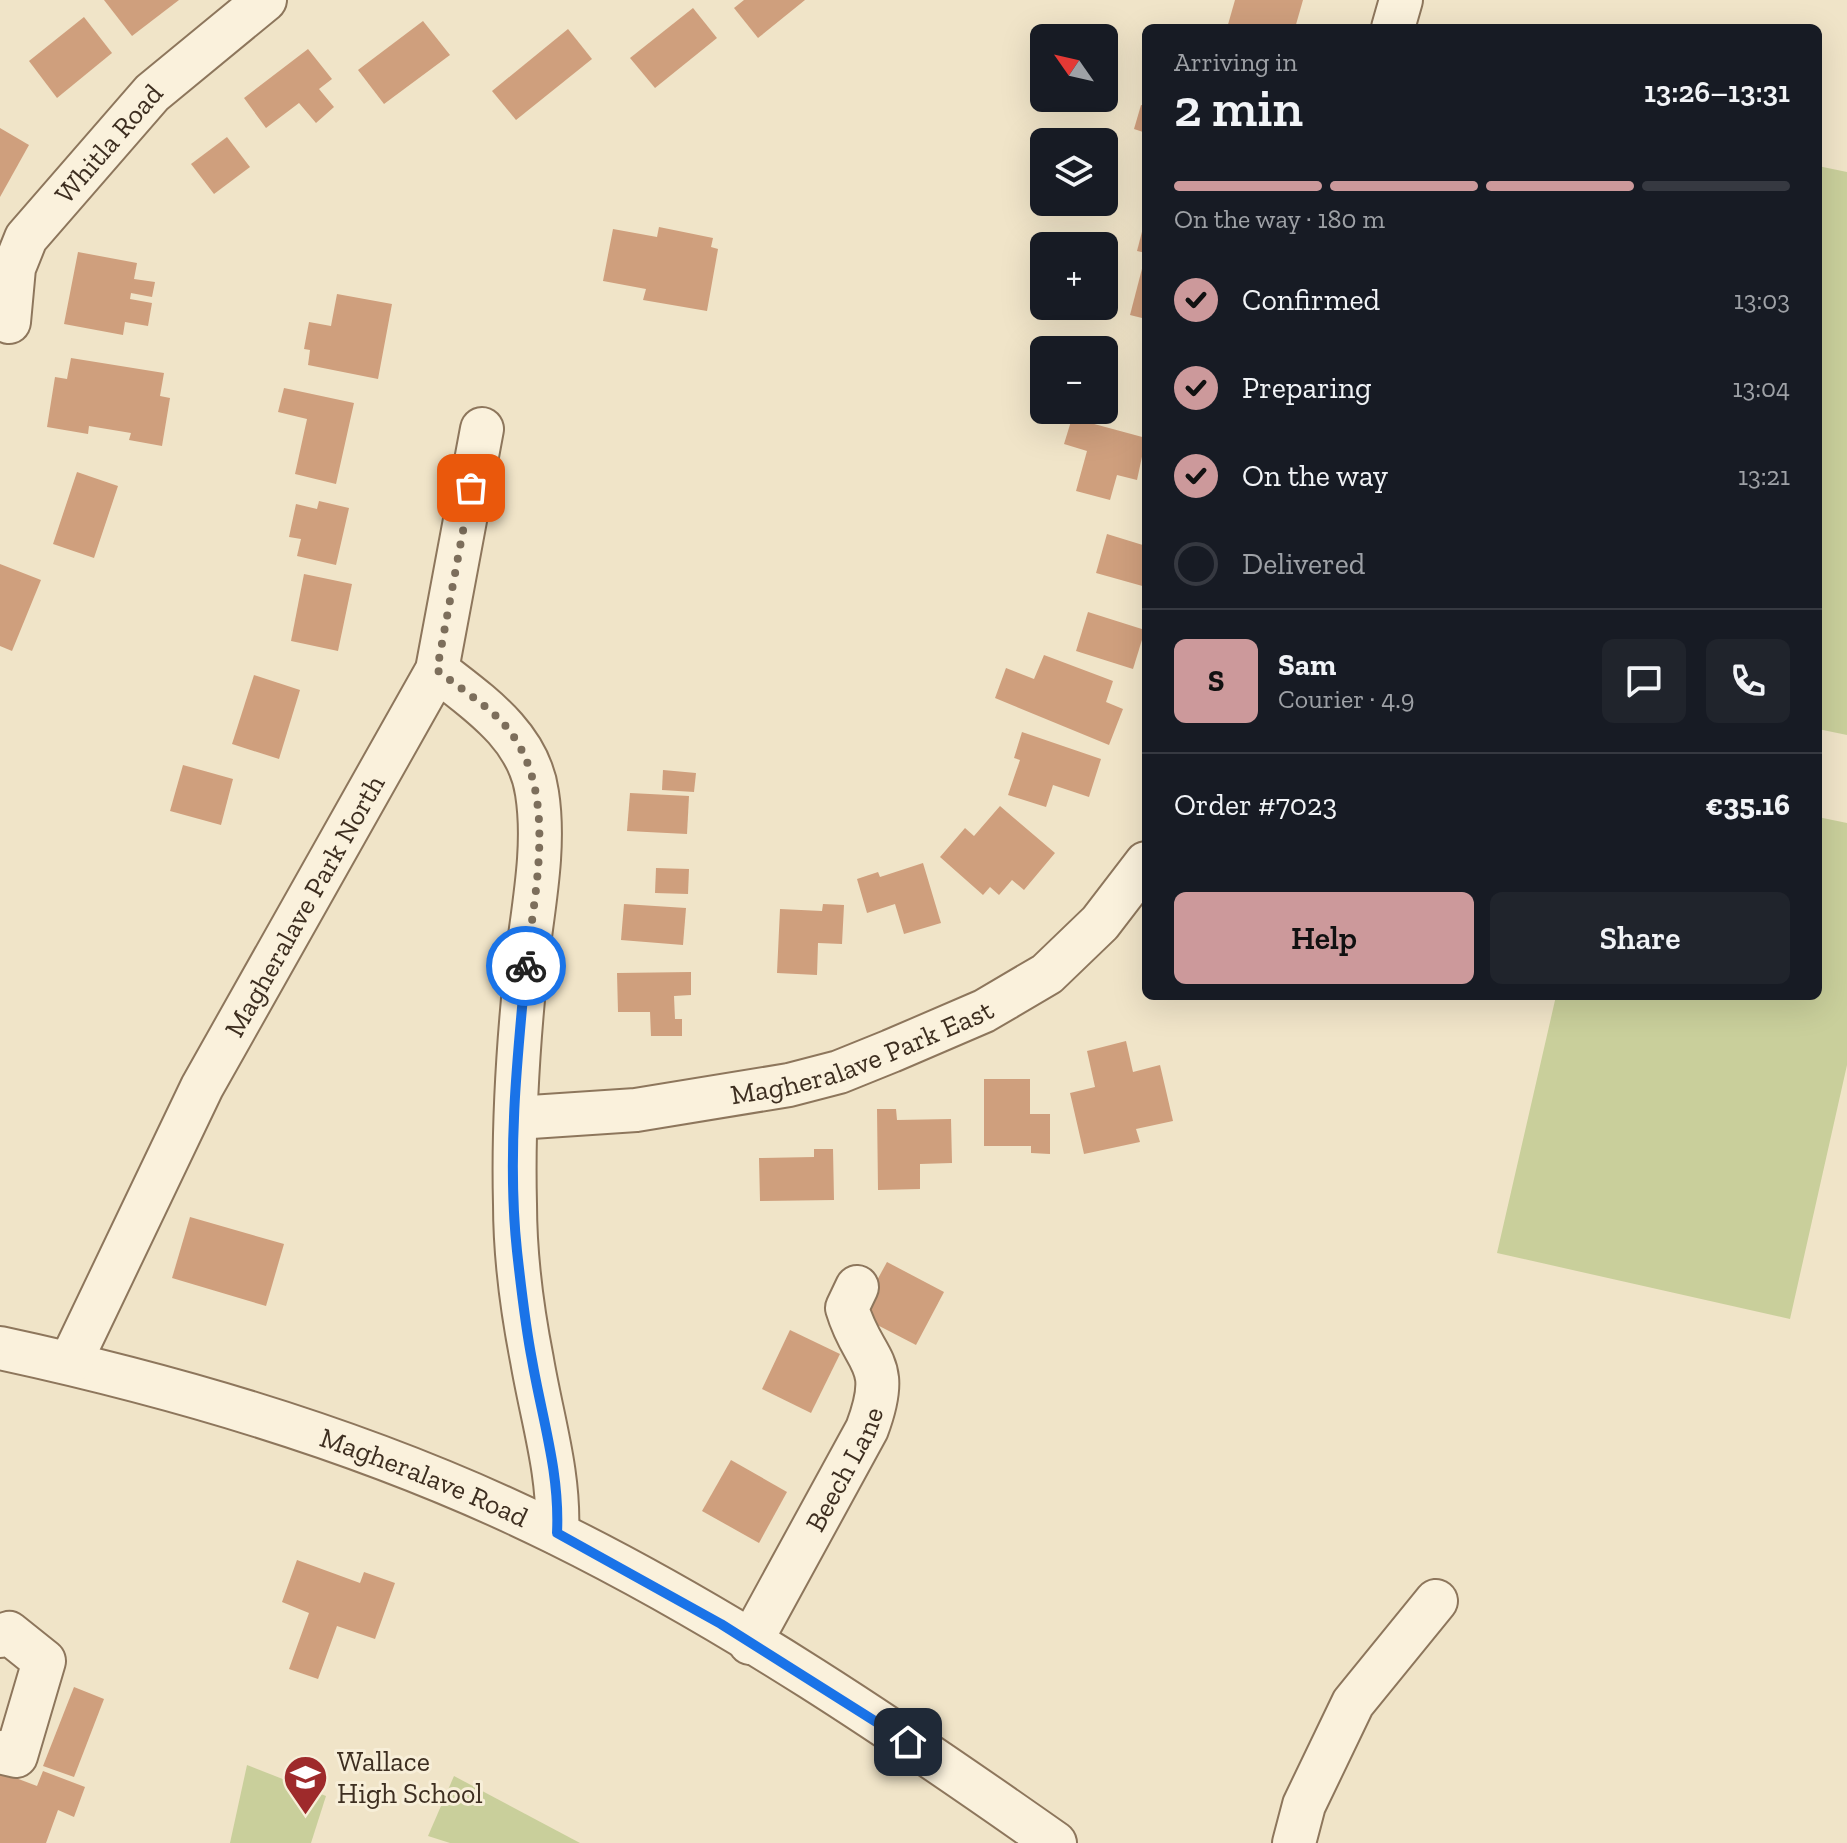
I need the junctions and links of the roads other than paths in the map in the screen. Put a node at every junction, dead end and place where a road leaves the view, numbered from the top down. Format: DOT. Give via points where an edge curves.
graph roads {
  1 [pos="265,0"];
  2 [pos="1401,0"];
  3 [pos="1394,24"];
  4 [pos="9,322"];
  5 [pos="482,429"];
  6 [pos="437,670"];
  7 [pos="1142,868"];
  8 [pos="516,1118"];
  9 [pos="857,1287"];
  10 [pos="0,1348"];
  11 [pos="70,1363"];
  12 [pos="557,1533"];
  13 [pos="1436,1601"];
  14 [pos="0,1636"];
  15 [pos="750,1643"];
  16 [pos="0,1752"];
  17 [pos="1055,1843"];
  18 [pos="1294,1843"];
  1 -- 4 [label="street, Whitla Road" via="152,93 26,238 14,268"];
  2 -- 3 [label="street"];
  5 -- 6 [label="street, Magheralave Park North"];
  6 -- 8 [label="street" via="497,717 524,754 537,792 539,847"];
  6 -- 11 [label="street, Magheralave Park North" via="195,1101"];
  7 -- 8 [label="street, Magheralave Park East" via="1100,923 1047,974 984,1011 839,1072 636,1110"];
  8 -- 12 [label="street" via="517,1248 532,1360 551,1444"];
  9 -- 15 [label="street, Beech Lane" via="847,1308 876,1367 875,1407"];
  10 -- 11 [label="street, Magheralave Road"];
  11 -- 12 [label="street, Magheralave Road" via="332,1440"];
  12 -- 15 [label="street, Magheralave Road"];
  13 -- 18 [label="street" via="1353,1703 1304,1805"];
  14 -- 16 [label="street" via="9,1633 44,1661 16,1756"];
  15 -- 17 [label="street, Magheralave Road"];
}
